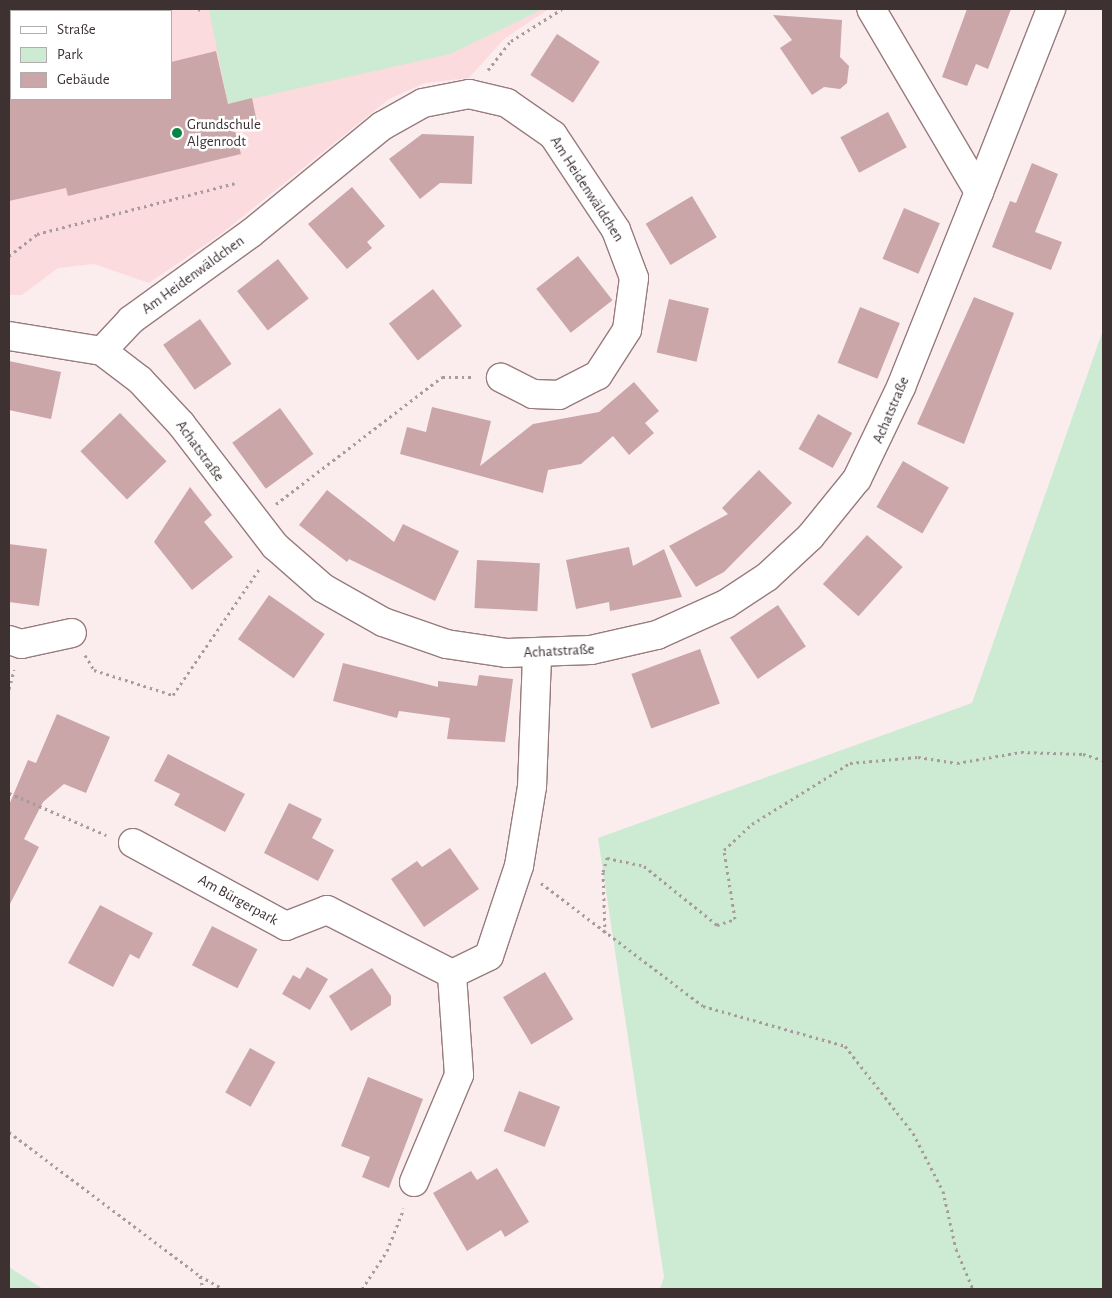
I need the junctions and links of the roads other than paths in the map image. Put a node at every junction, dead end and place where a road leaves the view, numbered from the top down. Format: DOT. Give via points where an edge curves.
graph roads {
  1 [pos="871,9"];
  2 [pos="1051,9"];
  3 [pos="979,192"];
  4 [pos="9,336"];
  5 [pos="102,351"];
  6 [pos="501,378"];
  7 [pos="72,634"];
  8 [pos="9,640"];
  9 [pos="538,654"];
  10 [pos="133,843"];
  11 [pos="452,974"];
  12 [pos="414,1182"];
  1 -- 3 [label="street"];
  2 -- 3 [label="street, Achatstraße"];
  3 -- 9 [label="street, Achatstraße" via="873,451 858,479 810,537 747,592 693,620 624,644"];
  4 -- 5 [label="street"];
  5 -- 6 [label="street, Am Heidenwäldchen" via="130,320 250,234 382,126 423,103 469,94 507,103 553,135 616,230 634,278 627,330 598,375 559,395 533,394"];
  5 -- 9 [label="street, Achatstraße" via="160,399 275,546 323,588 397,628 478,650"];
  7 -- 8 [label="street" via="21,644"];
  9 -- 11 [label="street" via="532,787 520,866 489,956"];
  10 -- 11 [label="street, Am Bürgerpark" via="286,926 328,910"];
  11 -- 12 [label="street" via="459,1075"];
}
